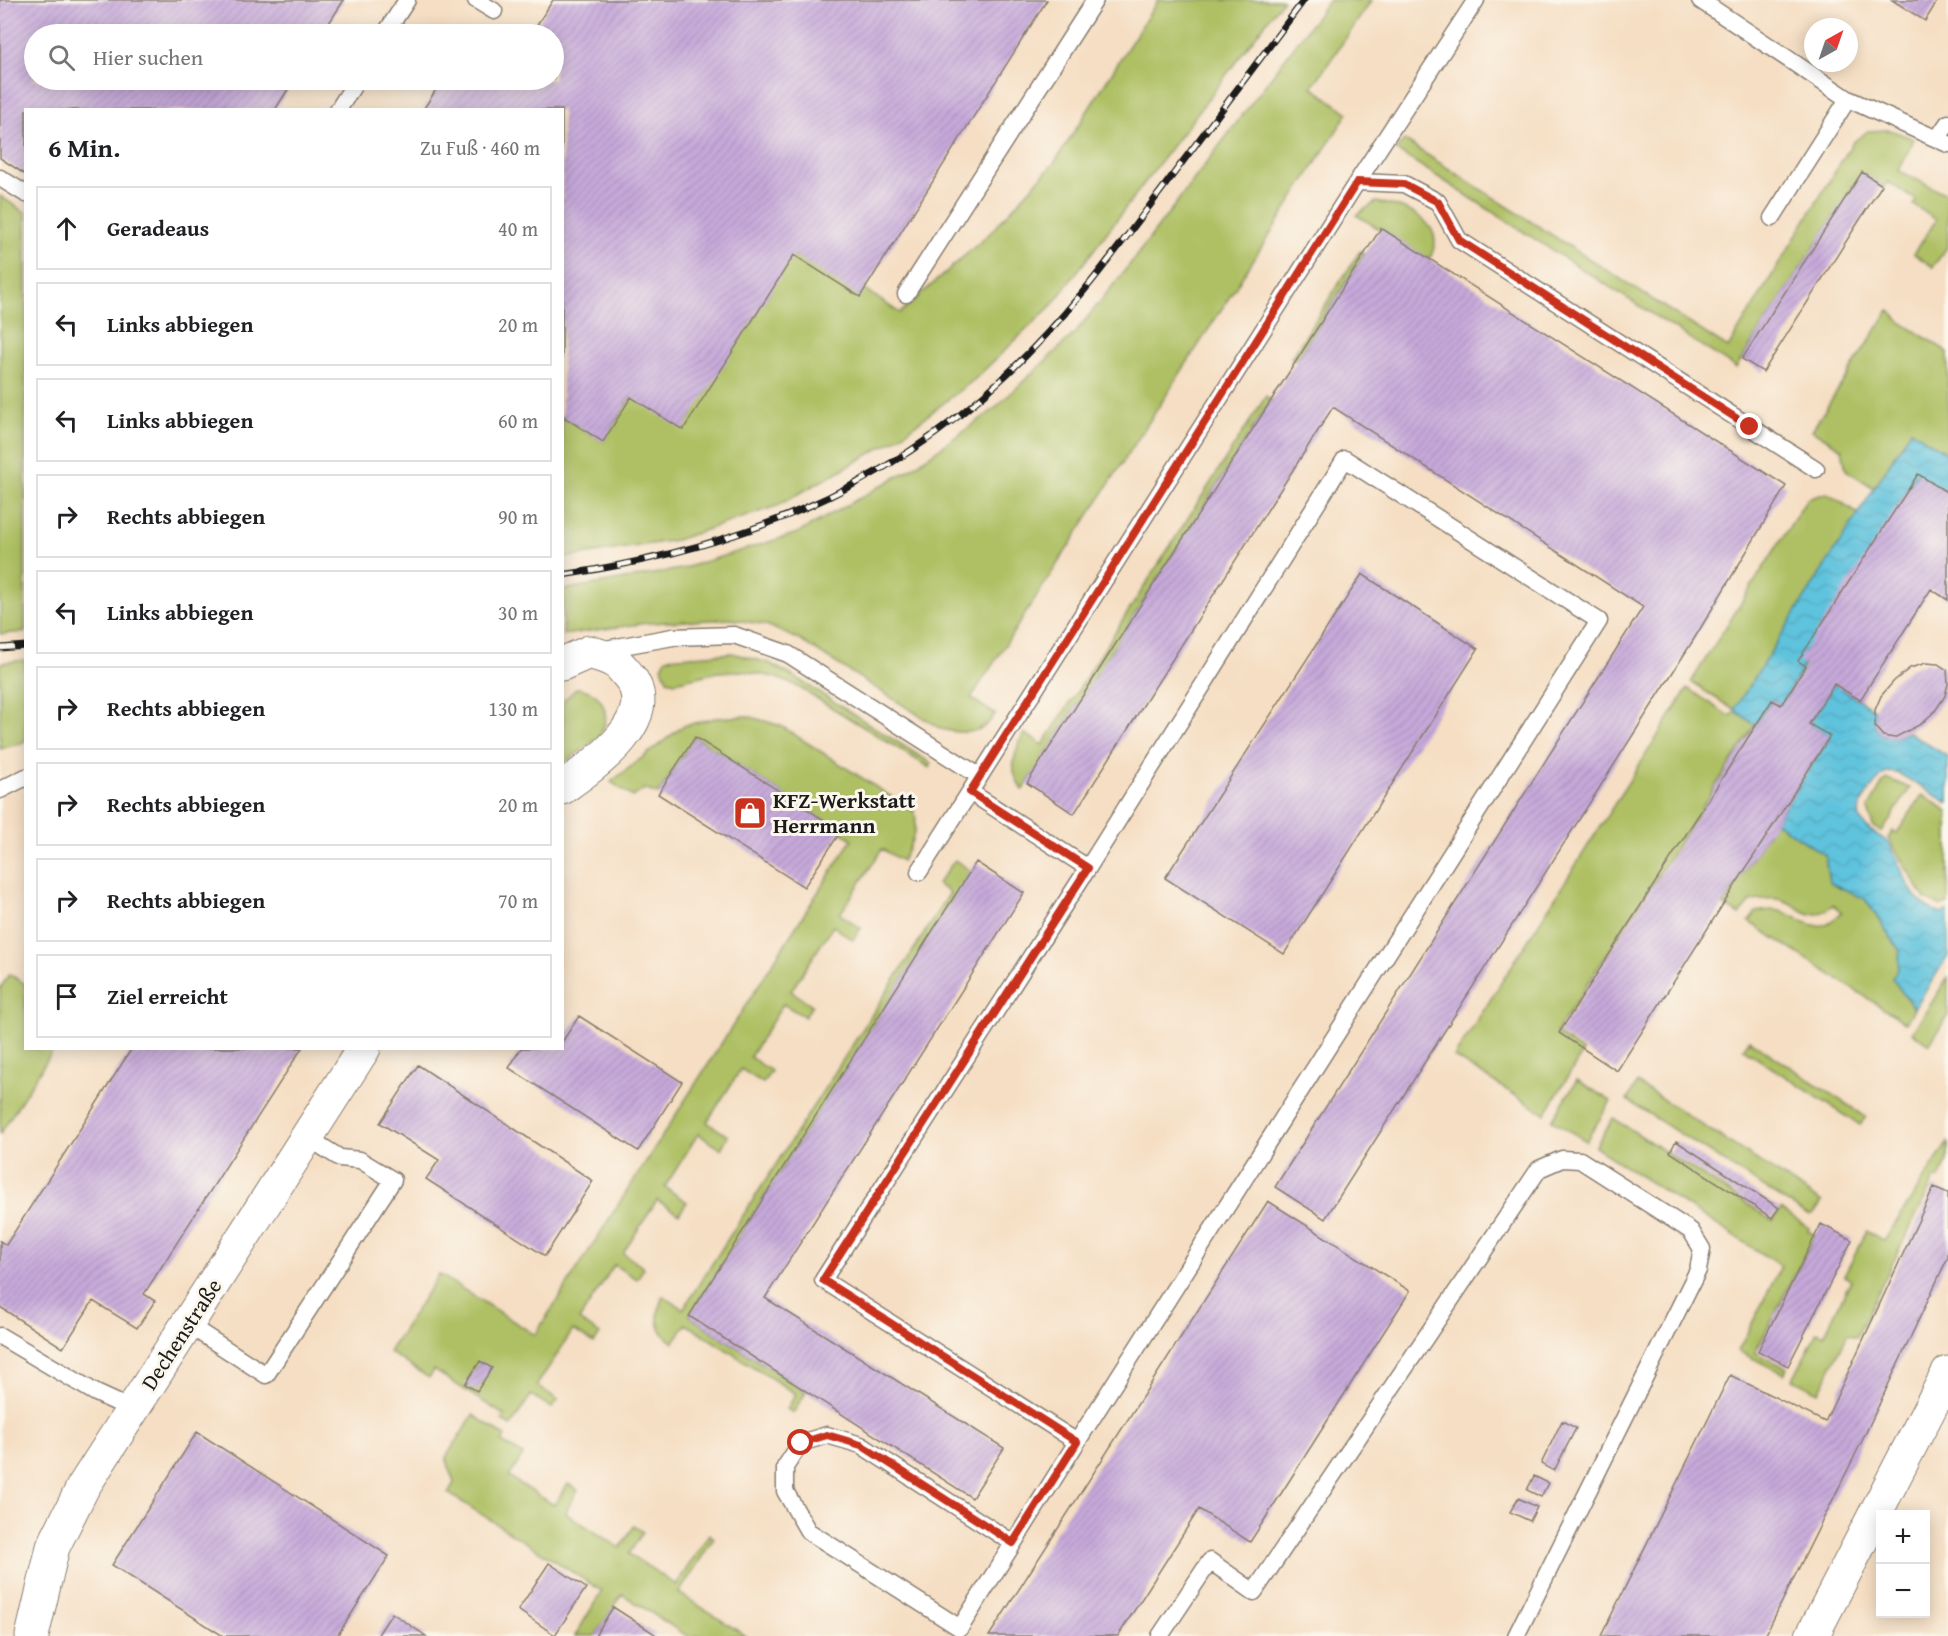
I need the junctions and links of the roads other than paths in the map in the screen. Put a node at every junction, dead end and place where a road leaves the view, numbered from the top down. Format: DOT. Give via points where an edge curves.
graph roads {
  1 [pos="407,0"];
  2 [pos="476,0"];
  3 [pos="1095,0"];
  4 [pos="1476,0"];
  5 [pos="1700,0"];
  6 [pos="494,11"];
  7 [pos="391,24"];
  8 [pos="351,90"];
  9 [pos="1848,99"];
  10 [pos="339,108"];
  11 [pos="1948,123"];
  12 [pos="1943,141"];
  13 [pos="0,178"];
  14 [pos="1357,182"];
  15 [pos="24,193"];
  16 [pos="1772,218"];
  17 [pos="906,294"];
  18 [pos="1816,469"];
  19 [pos="576,658"];
  20 [pos="979,776"];
  21 [pos="24,778"];
  22 [pos="564,787"];
  23 [pos="0,790"];
  24 [pos="970,792"];
  25 [pos="1088,868"];
  26 [pos="919,872"];
  27 [pos="363,1050"];
  28 [pos="307,1137"];
  29 [pos="188,1324"];
  30 [pos="0,1336"];
  31 [pos="1948,1372"];
  32 [pos="133,1410"];
  33 [pos="1077,1442"];
  34 [pos="1013,1543"];
  35 [pos="32,1636"];
  36 [pos="1160,1636"];
  37 [pos="1516,1636"];
  38 [pos="1812,1636"];
  1 -- 7 [label="lane"];
  2 -- 6 [label="lane"];
  3 -- 17 [label="lane"];
  4 -- 14 [label="lane"];
  5 -- 9 [label="lane"];
  8 -- 10 [label="lane"];
  9 -- 12 [label="lane"];
  9 -- 16 [label="lane"];
  11 -- 12 [label="lane"];
  13 -- 15 [label="lane"];
  14 -- 18 [label="lane" via="1404,184 1438,202 1459,240"];
  14 -- 20 [label="lane"];
  19 -- 20 [label="lane" via="673,637 734,635 788,654"];
  19 -- 22 [label="street" via="617,662 636,684 638,706 628,731 597,763"];
  20 -- 24 [label="lane"];
  21 -- 23 [label="lane"];
  24 -- 25 [label="lane"];
  24 -- 26 [label="lane"];
  25 -- 33 [label="lane" via="823,1280"];
  25 -- 33 [label="lane" via="1345,459 1599,621"];
  27 -- 28 [label="street, Dechenstraße"];
  28 -- 29 [label="street, Dechenstraße"];
  28 -- 29 [label="lane" via="340,1158 360,1160 393,1180 266,1375"];
  29 -- 32 [label="street, Dechenstraße"];
  30 -- 32 [label="lane" via="96,1394"];
  31 -- 38 [label="street"];
  32 -- 35 [label="street, Dechenstraße" via="83,1487 53,1547"];
  33 -- 34 [label="lane"];
  34 -- 34 [label="lane" via="960,1628 808,1531 785,1491 785,1467 801,1443 827,1435 861,1445"];
  36 -- 37 [label="lane" via="1210,1561 1254,1592 1539,1169 1562,1159 1580,1160 1691,1231 1702,1249 1698,1270 1673,1326"];
}
